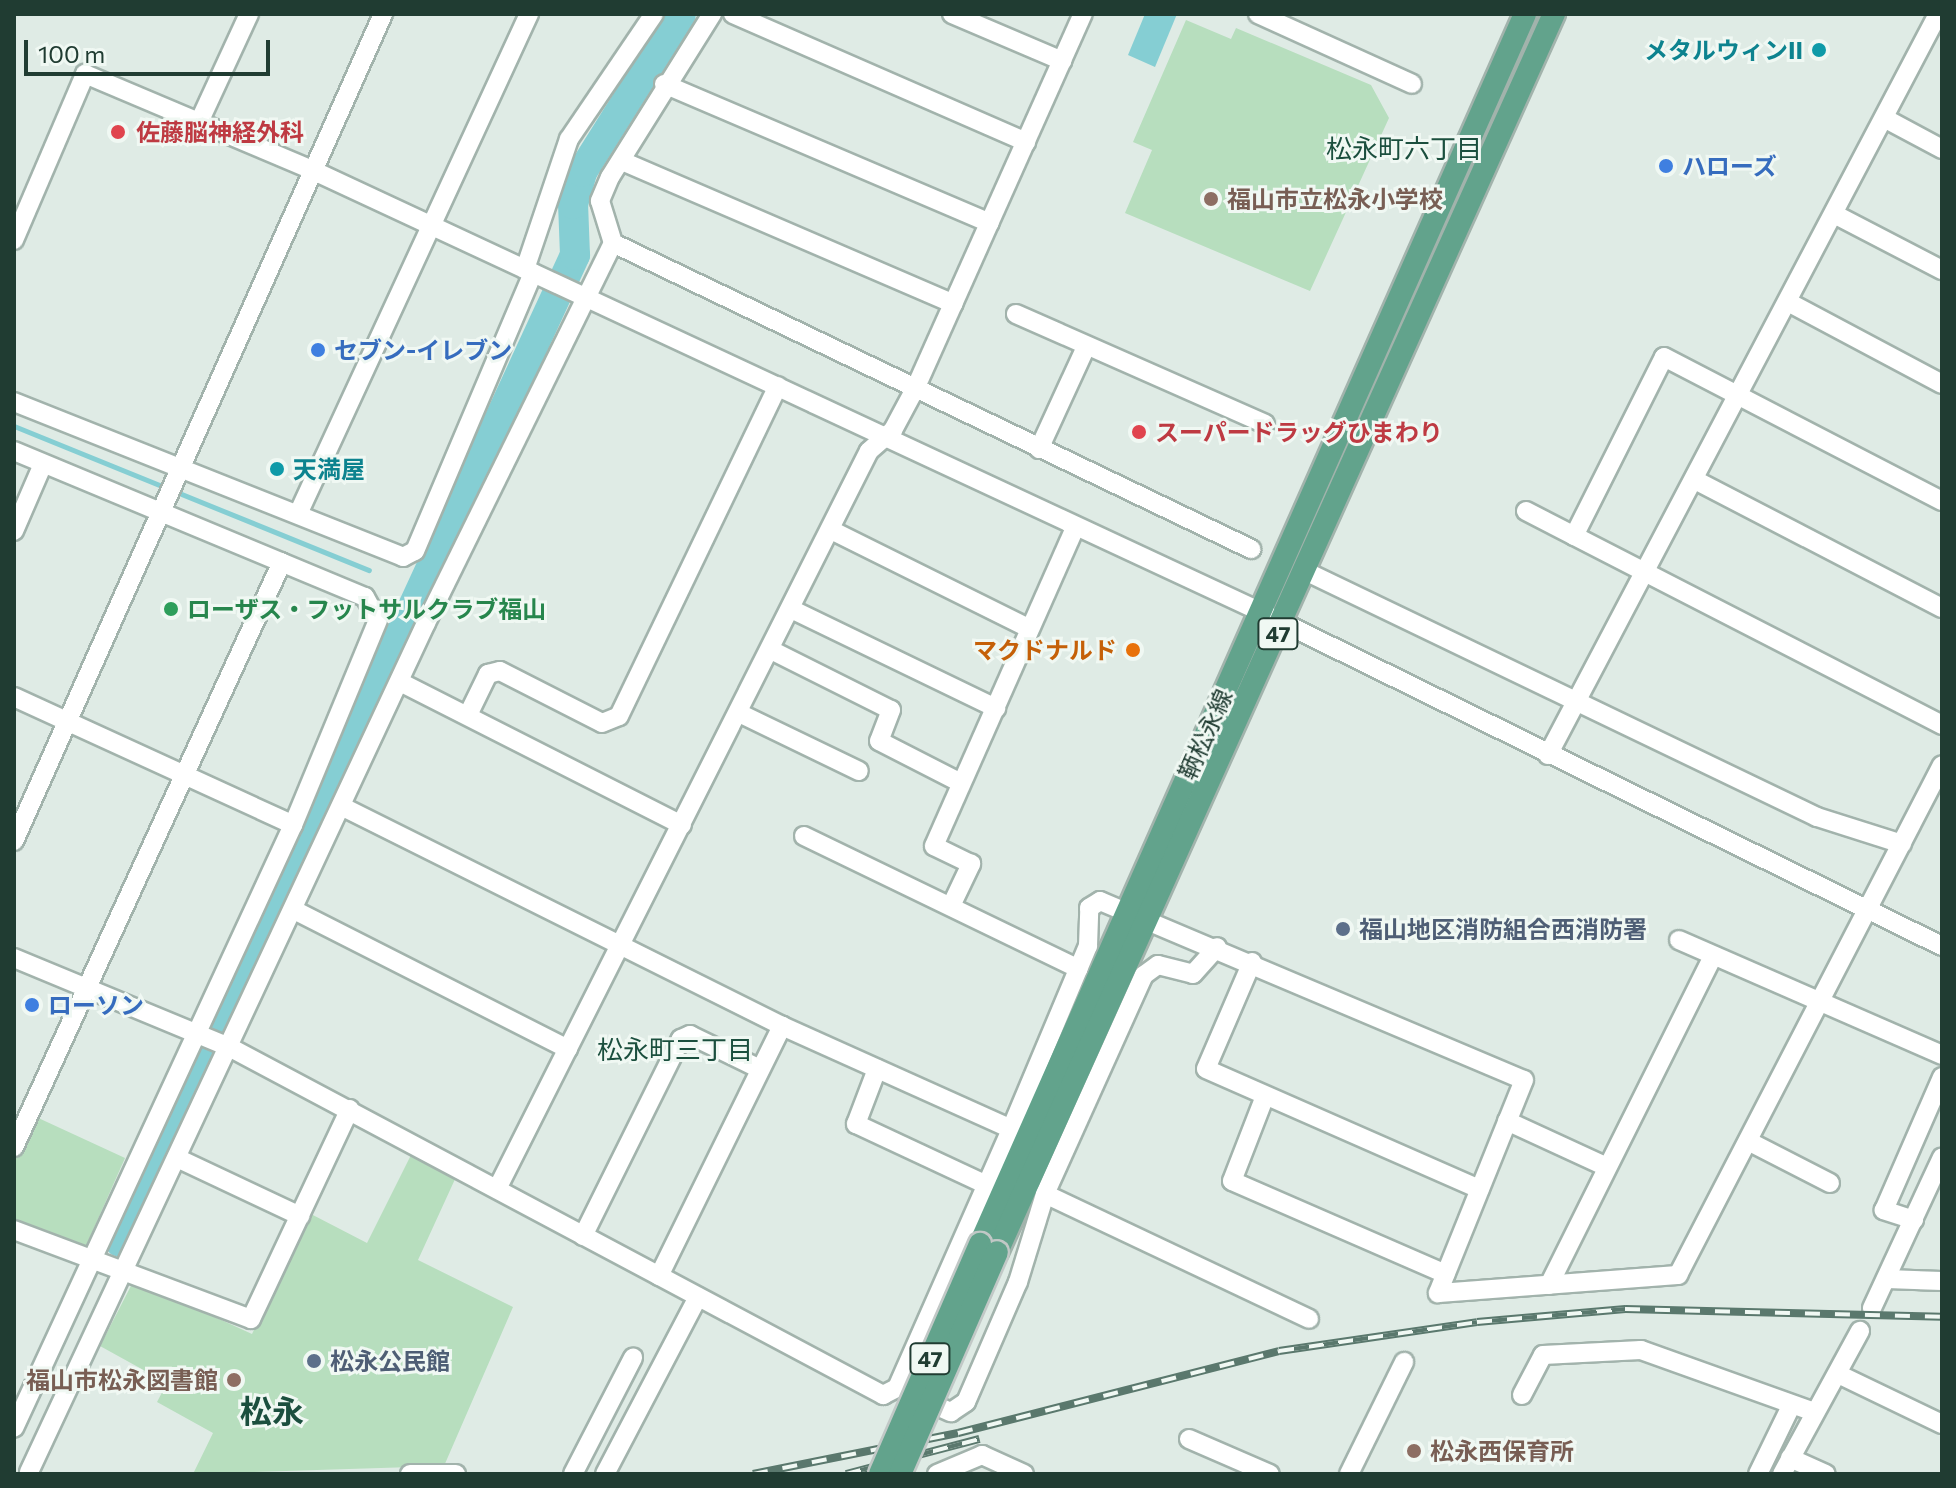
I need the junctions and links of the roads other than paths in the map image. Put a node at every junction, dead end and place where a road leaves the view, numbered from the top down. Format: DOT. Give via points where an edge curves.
graph roads {
  1 [pos="249,14"];
  2 [pos="383,14"];
  3 [pos="529,14"];
  4 [pos="654,14"];
  5 [pos="712,14"];
  6 [pos="733,14"];
  7 [pos="952,14"];
  8 [pos="1083,14"];
  9 [pos="1258,14"];
  10 [pos="1525,14"];
  11 [pos="1554,14"];
  12 [pos="1938,14"];
  13 [pos="1062,61"];
  14 [pos="664,84"];
  15 [pos="1412,84"];
  16 [pos="1884,118"];
  17 [pos="200,120"];
  18 [pos="1026,142"];
  19 [pos="1942,149"];
  20 [pos="622,161"];
  21 [pos="312,170"];
  22 [pos="1834,214"];
  23 [pos="990,223"];
  24 [pos="429,226"];
  25 [pos="14,240"];
  26 [pos="613,243"];
  27 [pos="1942,270"];
  28 [pos="533,273"];
  29 [pos="580,296"];
  30 [pos="1788,302"];
  31 [pos="954,304"];
  32 [pos="1016,314"];
  33 [pos="1086,347"];
  34 [pos="1942,384"];
  35 [pos="778,386"];
  36 [pos="915,389"];
  37 [pos="1739,396"];
  38 [pos="14,402"];
  39 [pos="1265,424"];
  40 [pos="885,437"];
  41 [pos="1039,449"];
  42 [pos="14,451"];
  43 [pos="43,464"];
  44 [pos="183,474"];
  45 [pos="1695,480"];
  46 [pos="1942,501"];
  47 [pos="168,507"];
  48 [pos="1526,511"];
  49 [pos="298,514"];
  50 [pos="1075,528"];
  51 [pos="831,530"];
  52 [pos="14,531"];
  53 [pos="1574,536"];
  54 [pos="1251,549"];
  55 [pos="282,562"];
  56 [pos="1307,572"];
  57 [pos="1647,574"];
  58 [pos="1942,608"];
  59 [pos="791,609"];
  60 [pos="1257,610"];
  61 [pos="1282,627"];
  62 [pos="1030,629"];
  63 [pos="771,650"];
  64 [pos="400,682"];
  65 [pos="14,697"];
  66 [pos="1578,703"];
  67 [pos="996,708"];
  68 [pos="739,713"];
  69 [pos="468,715"];
  70 [pos="69,722"];
  71 [pos="1942,725"];
  72 [pos="1548,755"];
  73 [pos="1942,765"];
  74 [pos="859,771"];
  75 [pos="184,775"];
  76 [pos="959,782"];
  77 [pos="345,808"];
  78 [pos="293,825"];
  79 [pos="682,825"];
  80 [pos="804,836"];
  81 [pos="14,841"];
  82 [pos="1902,844"];
  83 [pos="951,906"];
  84 [pos="1127,907"];
  85 [pos="1866,909"];
  86 [pos="296,911"];
  87 [pos="1151,919"];
  88 [pos="1679,940"];
  89 [pos="622,944"];
  90 [pos="1942,946"];
  91 [pos="1217,947"];
  92 [pos="1713,956"];
  93 [pos="14,958"];
  94 [pos="1252,962"];
  95 [pos="1079,969"];
  96 [pos="86,988"];
  97 [pos="1819,1003"];
  98 [pos="782,1026"];
  99 [pos="191,1034"];
  100 [pos="231,1048"];
  101 [pos="568,1049"];
  102 [pos="1942,1055"];
  103 [pos="760,1069"];
  104 [pos="877,1069"];
  105 [pos="1942,1077"];
  106 [pos="1265,1096"];
  107 [pos="350,1109"];
  108 [pos="1507,1121"];
  109 [pos="1011,1129"];
  110 [pos="1748,1141"];
  111 [pos="14,1147"];
  112 [pos="1942,1157"];
  113 [pos="179,1159"];
  114 [pos="1607,1167"];
  115 [pos="1830,1183"];
  116 [pos="987,1185"];
  117 [pos="497,1189"];
  118 [pos="1480,1189"];
  119 [pos="1045,1194"];
  120 [pos="300,1216"];
  121 [pos="1914,1220"];
  122 [pos="14,1230"];
  123 [pos="583,1236"];
  124 [pos="989,1248"];
  125 [pos="88,1260"];
  126 [pos="128,1267"];
  127 [pos="1446,1274"];
  128 [pos="659,1276"];
  129 [pos="1887,1279"];
  130 [pos="1942,1281"];
  131 [pos="1549,1285"];
  132 [pos="698,1297"];
  133 [pos="1872,1308"];
  134 [pos="1309,1319"];
  135 [pos="1860,1331"];
  136 [pos="633,1358"];
  137 [pos="1404,1362"];
  138 [pos="1838,1374"];
  139 [pos="897,1388"];
  140 [pos="1522,1395"];
  141 [pos="1790,1408"];
  142 [pos="1814,1412"];
  143 [pos="1942,1424"];
  144 [pos="14,1428"];
  145 [pos="1189,1439"];
  146 [pos="1786,1466"];
  147 [pos="25,1470"];
  148 [pos="410,1474"];
  149 [pos="456,1474"];
  150 [pos="573,1474"];
  151 [pos="605,1474"];
  152 [pos="880,1474"];
  153 [pos="900,1474"];
  154 [pos="937,1474"];
  155 [pos="1024,1474"];
  156 [pos="1270,1474"];
  157 [pos="1349,1474"];
  158 [pos="1758,1474"];
  159 [pos="1826,1474"];
  1 -- 17 [label="street"];
  2 -- 21 [label="street"];
  3 -- 24 [label="street"];
  4 -- 28 [label="street" via="569,139"];
  5 -- 14 [label="street"];
  6 -- 18 [label="street"];
  7 -- 13 [label="street"];
  8 -- 13 [label="street"];
  9 -- 15 [label="street"];
  10 -- 60 [label="main road, 鞆松永線 / 47"];
  11 -- 56 [label="main road, 鞆松永線 / 47"];
  12 -- 16 [label="street"];
  13 -- 18 [label="street"];
  14 -- 20 [label="street"];
  14 -- 23 [label="street"];
  16 -- 19 [label="street"];
  16 -- 22 [label="street"];
  17 -- 21 [label="street"];
  17 -- 25 [label="street" via="85,74"];
  18 -- 23 [label="street"];
  20 -- 26 [label="street" via="600,201"];
  20 -- 31 [label="street"];
  21 -- 24 [label="street"];
  21 -- 44 [label="street"];
  22 -- 27 [label="street"];
  22 -- 30 [label="street"];
  23 -- 31 [label="street"];
  24 -- 28 [label="street"];
  24 -- 49 [label="street"];
  26 -- 29 [label="street"];
  26 -- 36 [label="street"];
  28 -- 29 [label="street"];
  28 -- 49 [label="street" via="415,551 403,557"];
  29 -- 35 [label="street"];
  29 -- 64 [label="street"];
  30 -- 34 [label="street"];
  30 -- 37 [label="street"];
  31 -- 36 [label="street"];
  32 -- 33 [label="street"];
  33 -- 39 [label="street"];
  33 -- 41 [label="street"];
  35 -- 40 [label="street"];
  35 -- 69 [label="street" via="619,716 602,723 500,671 488,674"];
  36 -- 40 [label="street"];
  36 -- 41 [label="street"];
  37 -- 45 [label="street"];
  37 -- 46 [label="street"];
  37 -- 53 [label="street" via="1664,357"];
  38 -- 44 [label="street"];
  40 -- 50 [label="street"];
  40 -- 51 [label="street" via="869,451"];
  41 -- 54 [label="street"];
  42 -- 43 [label="street"];
  43 -- 47 [label="street"];
  43 -- 52 [label="street"];
  44 -- 47 [label="street"];
  44 -- 49 [label="street"];
  45 -- 57 [label="street"];
  45 -- 58 [label="street"];
  47 -- 55 [label="street"];
  47 -- 70 [label="street"];
  48 -- 53 [label="street"];
  50 -- 60 [label="street"];
  50 -- 62 [label="street"];
  51 -- 59 [label="street"];
  51 -- 62 [label="street"];
  53 -- 57 [label="street"];
  55 -- 75 [label="street"];
  55 -- 78 [label="street" via="365,597 378,620"];
  56 -- 61 [label="main road, 鞆松永線 / 47"];
  56 -- 66 [label="street"];
  57 -- 66 [label="street"];
  57 -- 71 [label="street"];
  59 -- 63 [label="street"];
  59 -- 67 [label="street"];
  60 -- 61 [label="street"];
  60 -- 84 [label="main road, 鞆松永線 / 47"];
  61 -- 72 [label="street"];
  61 -- 87 [label="main road, 鞆松永線 / 47"];
  62 -- 67 [label="street"];
  63 -- 68 [label="street"];
  63 -- 76 [label="street" via="891,710 879,741"];
  64 -- 69 [label="street"];
  64 -- 77 [label="street"];
  65 -- 70 [label="street"];
  66 -- 72 [label="street"];
  66 -- 82 [label="street" via="1817,817"];
  67 -- 76 [label="street"];
  68 -- 74 [label="street"];
  68 -- 79 [label="street"];
  69 -- 79 [label="street"];
  70 -- 75 [label="street"];
  70 -- 81 [label="street"];
  72 -- 85 [label="street"];
  73 -- 82 [label="street"];
  75 -- 78 [label="street"];
  75 -- 96 [label="street"];
  76 -- 83 [label="street" via="934,846 971,864"];
  77 -- 86 [label="street"];
  77 -- 89 [label="street"];
  78 -- 99 [label="street"];
  79 -- 89 [label="street"];
  80 -- 83 [label="street"];
  82 -- 85 [label="street"];
  83 -- 95 [label="street"];
  84 -- 87 [label="street"];
  84 -- 95 [label="street" via="1100,901 1089,908"];
  84 -- 124 [label="main road, 鞆松永線 / 47"];
  85 -- 90 [label="street"];
  85 -- 97 [label="street"];
  86 -- 100 [label="street"];
  86 -- 101 [label="street"];
  87 -- 91 [label="street"];
  87 -- 124 [label="main road, 鞆松永線 / 47"];
  88 -- 92 [label="street"];
  89 -- 98 [label="street"];
  89 -- 101 [label="street"];
  91 -- 94 [label="street"];
  91 -- 119 [label="street" via="1193,974 1158,965 1144,975"];
  92 -- 97 [label="street"];
  92 -- 114 [label="street"];
  93 -- 96 [label="street"];
  94 -- 106 [label="street" via="1206,1069"];
  94 -- 108 [label="street" via="1524,1080"];
  95 -- 109 [label="street"];
  96 -- 99 [label="street"];
  96 -- 111 [label="street"];
  97 -- 102 [label="street"];
  97 -- 110 [label="street"];
  98 -- 103 [label="street"];
  98 -- 104 [label="street"];
  99 -- 100 [label="street"];
  99 -- 125 [label="street"];
  100 -- 107 [label="street"];
  100 -- 113 [label="street"];
  101 -- 117 [label="street"];
  103 -- 123 [label="street" via="690,1035 681,1039"];
  103 -- 128 [label="street"];
  104 -- 109 [label="street"];
  104 -- 116 [label="street" via="856,1124"];
  105 -- 121 [label="street" via="1884,1210"];
  106 -- 118 [label="street"];
  106 -- 127 [label="street" via="1232,1181"];
  107 -- 117 [label="street"];
  107 -- 120 [label="street"];
  108 -- 114 [label="street"];
  108 -- 118 [label="street"];
  109 -- 116 [label="street"];
  110 -- 115 [label="street"];
  110 -- 131 [label="street" via="1678,1275"];
  112 -- 121 [label="street"];
  113 -- 120 [label="street"];
  113 -- 126 [label="street"];
  114 -- 131 [label="street"];
  116 -- 139 [label="street"];
  117 -- 123 [label="street"];
  118 -- 127 [label="street"];
  119 -- 134 [label="street"];
  119 -- 139 [label="street" via="1018,1282 966,1402 951,1412"];
  120 -- 126 [label="street" via="251,1319"];
  121 -- 129 [label="street"];
  122 -- 125 [label="street"];
  123 -- 128 [label="street"];
  124 -- 152 [label="main road, 鞆松永線 / 47, bridge"];
  124 -- 153 [label="main road, 鞆松永線 / 47, bridge"];
  125 -- 126 [label="street"];
  125 -- 144 [label="street"];
  126 -- 147 [label="street"];
  127 -- 131 [label="street" via="1438,1293"];
  128 -- 132 [label="street"];
  129 -- 130 [label="street"];
  129 -- 133 [label="street"];
  132 -- 139 [label="street" via="883,1395"];
  132 -- 151 [label="street"];
  135 -- 138 [label="street"];
  136 -- 150 [label="street"];
  137 -- 157 [label="street"];
  138 -- 142 [label="street"];
  138 -- 143 [label="street"];
  140 -- 141 [label="street" via="1543,1355 1641,1350"];
  141 -- 142 [label="street"];
  141 -- 158 [label="street"];
  142 -- 146 [label="street"];
  145 -- 156 [label="street"];
  146 -- 159 [label="street"];
  148 -- 149 [label="street"];
  154 -- 155 [label="street" via="982,1455"];
}
